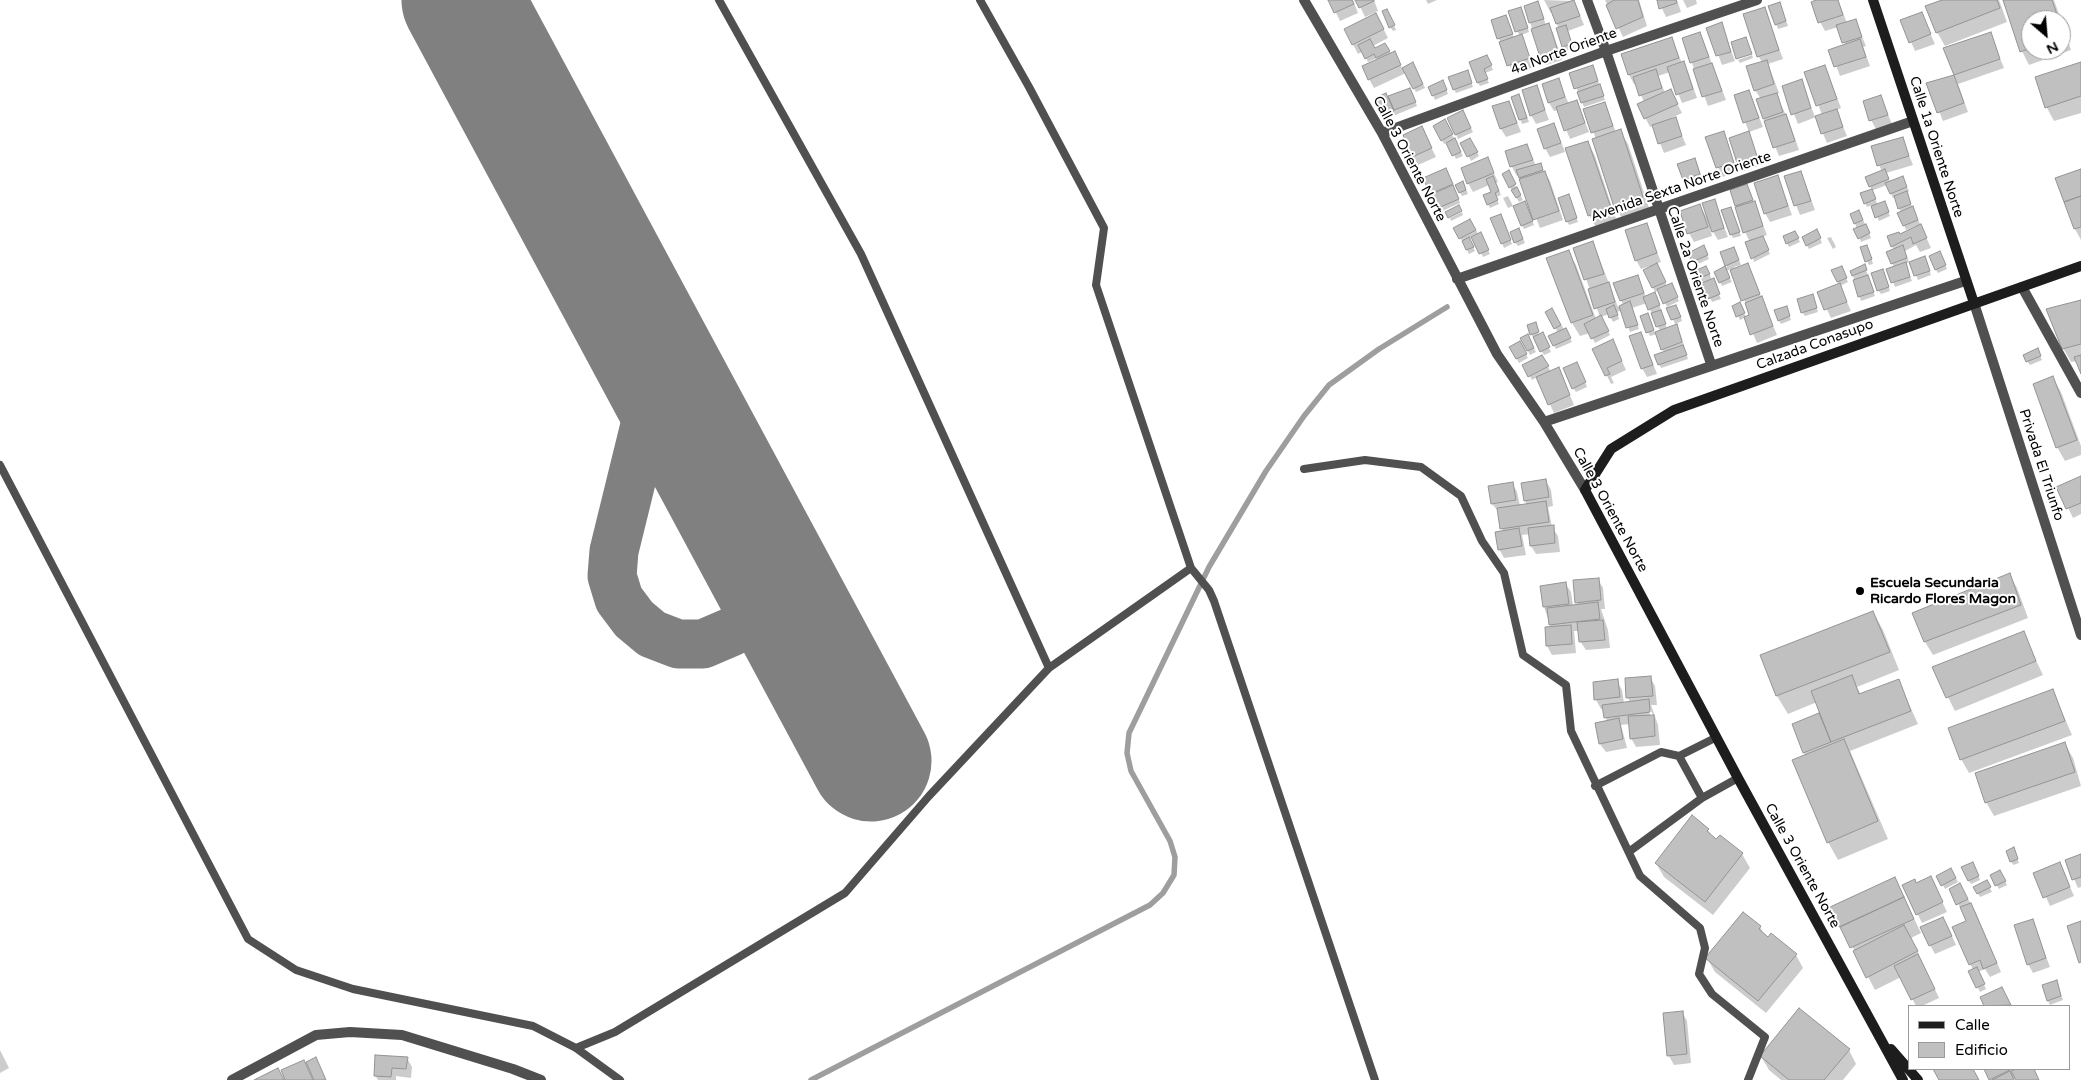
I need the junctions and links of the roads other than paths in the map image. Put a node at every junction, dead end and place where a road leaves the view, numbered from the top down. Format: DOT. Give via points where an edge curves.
graph roads {
  1 [pos="719,0"];
  2 [pos="980,0"];
  3 [pos="1304,0"];
  4 [pos="1587,0"];
  5 [pos="1757,0"];
  6 [pos="1873,0"];
  7 [pos="1606,51"];
  8 [pos="1914,121"];
  9 [pos="1382,133"];
  10 [pos="1658,209"];
  11 [pos="2081,266"];
  12 [pos="1457,279"];
  13 [pos="1965,281"];
  14 [pos="2022,288"];
  15 [pos="1974,303"];
  16 [pos="1710,364"];
  17 [pos="2081,392"];
  18 [pos="1544,422"];
  19 [pos="0,465"];
  20 [pos="1304,469"];
  21 [pos="1585,490"];
  22 [pos="1193,570"];
  23 [pos="2081,635"];
  24 [pos="1049,668"];
  25 [pos="1717,737"];
  26 [pos="1679,756"];
  27 [pos="1738,778"];
  28 [pos="1595,786"];
  29 [pos="1702,798"];
  30 [pos="1630,851"];
  31 [pos="576,1048"];
  32 [pos="1901,1075"];
  33 [pos="232,1080"];
  34 [pos="541,1080"];
  35 [pos="620,1080"];
  36 [pos="1375,1080"];
  37 [pos="1748,1080"];
  38 [pos="1918,1080"];
  1 -- 24 [label="lane" via="861,254"];
  2 -- 22 [label="lane" via="1104,228 1096,285"];
  3 -- 9 [label="street, Calle 3 Oriente Norte"];
  4 -- 7 [label="street, Calle 2a Oriente Norte"];
  5 -- 7 [label="street, 4a Norte Oriente"];
  6 -- 8 [label="street, Calle 1a Oriente Norte"];
  7 -- 9 [label="street, 4a Norte Oriente"];
  7 -- 10 [label="street, Calle 2a Oriente Norte"];
  8 -- 10 [label="street, Avenida Sexta Norte Oriente"];
  8 -- 13 [label="street, Calle 1a Oriente Norte"];
  9 -- 12 [label="street, Calle 3 Oriente Norte"];
  10 -- 12 [label="street, Avenida Sexta Norte Oriente"];
  10 -- 16 [label="street, Calle 2a Oriente Norte"];
  11 -- 14 [label="street, Calzada Conasupo"];
  12 -- 18 [label="street, Calle 3 Oriente Norte" via="1470,298 1497,354"];
  13 -- 15 [label="street, Calle 1a Oriente Norte"];
  13 -- 16 [label="street"];
  14 -- 15 [label="street, Calzada Conasupo"];
  14 -- 17 [label="street"];
  15 -- 21 [label="street, Calzada Conasupo" via="1674,410 1611,450"];
  15 -- 23 [label="street, Privada El Triunfo"];
  16 -- 18 [label="street"];
  18 -- 21 [label="street, Calle 3 Oriente Norte"];
  19 -- 31 [label="lane" via="248,939 296,970 353,989 533,1026"];
  20 -- 28 [label="lane" via="1365,460 1421,467 1460,496 1482,541 1504,573 1523,654 1566,685 1571,732"];
  21 -- 25 [label="street, Calle 3 Oriente Norte"];
  22 -- 24 [label="lane"];
  22 -- 36 [label="lane" via="1209,590"];
  24 -- 31 [label="lane" via="929,796 845,893 615,1032"];
  25 -- 26 [label="lane"];
  25 -- 27 [label="street, Calle 3 Oriente Norte"];
  26 -- 28 [label="lane" via="1661,752"];
  26 -- 29 [label="lane"];
  27 -- 29 [label="lane"];
  27 -- 32 [label="street, Calle 3 Oriente Norte"];
  28 -- 30 [label="lane"];
  29 -- 30 [label="lane"];
  30 -- 37 [label="lane" via="1640,876 1700,928 1705,948 1699,974 1712,994 1765,1037"];
  31 -- 35 [label="lane"];
  32 -- 38 [label="street, Calle 3 Oriente Norte"];
  33 -- 34 [label="street" via="316,1035 350,1032 402,1035"];
}
